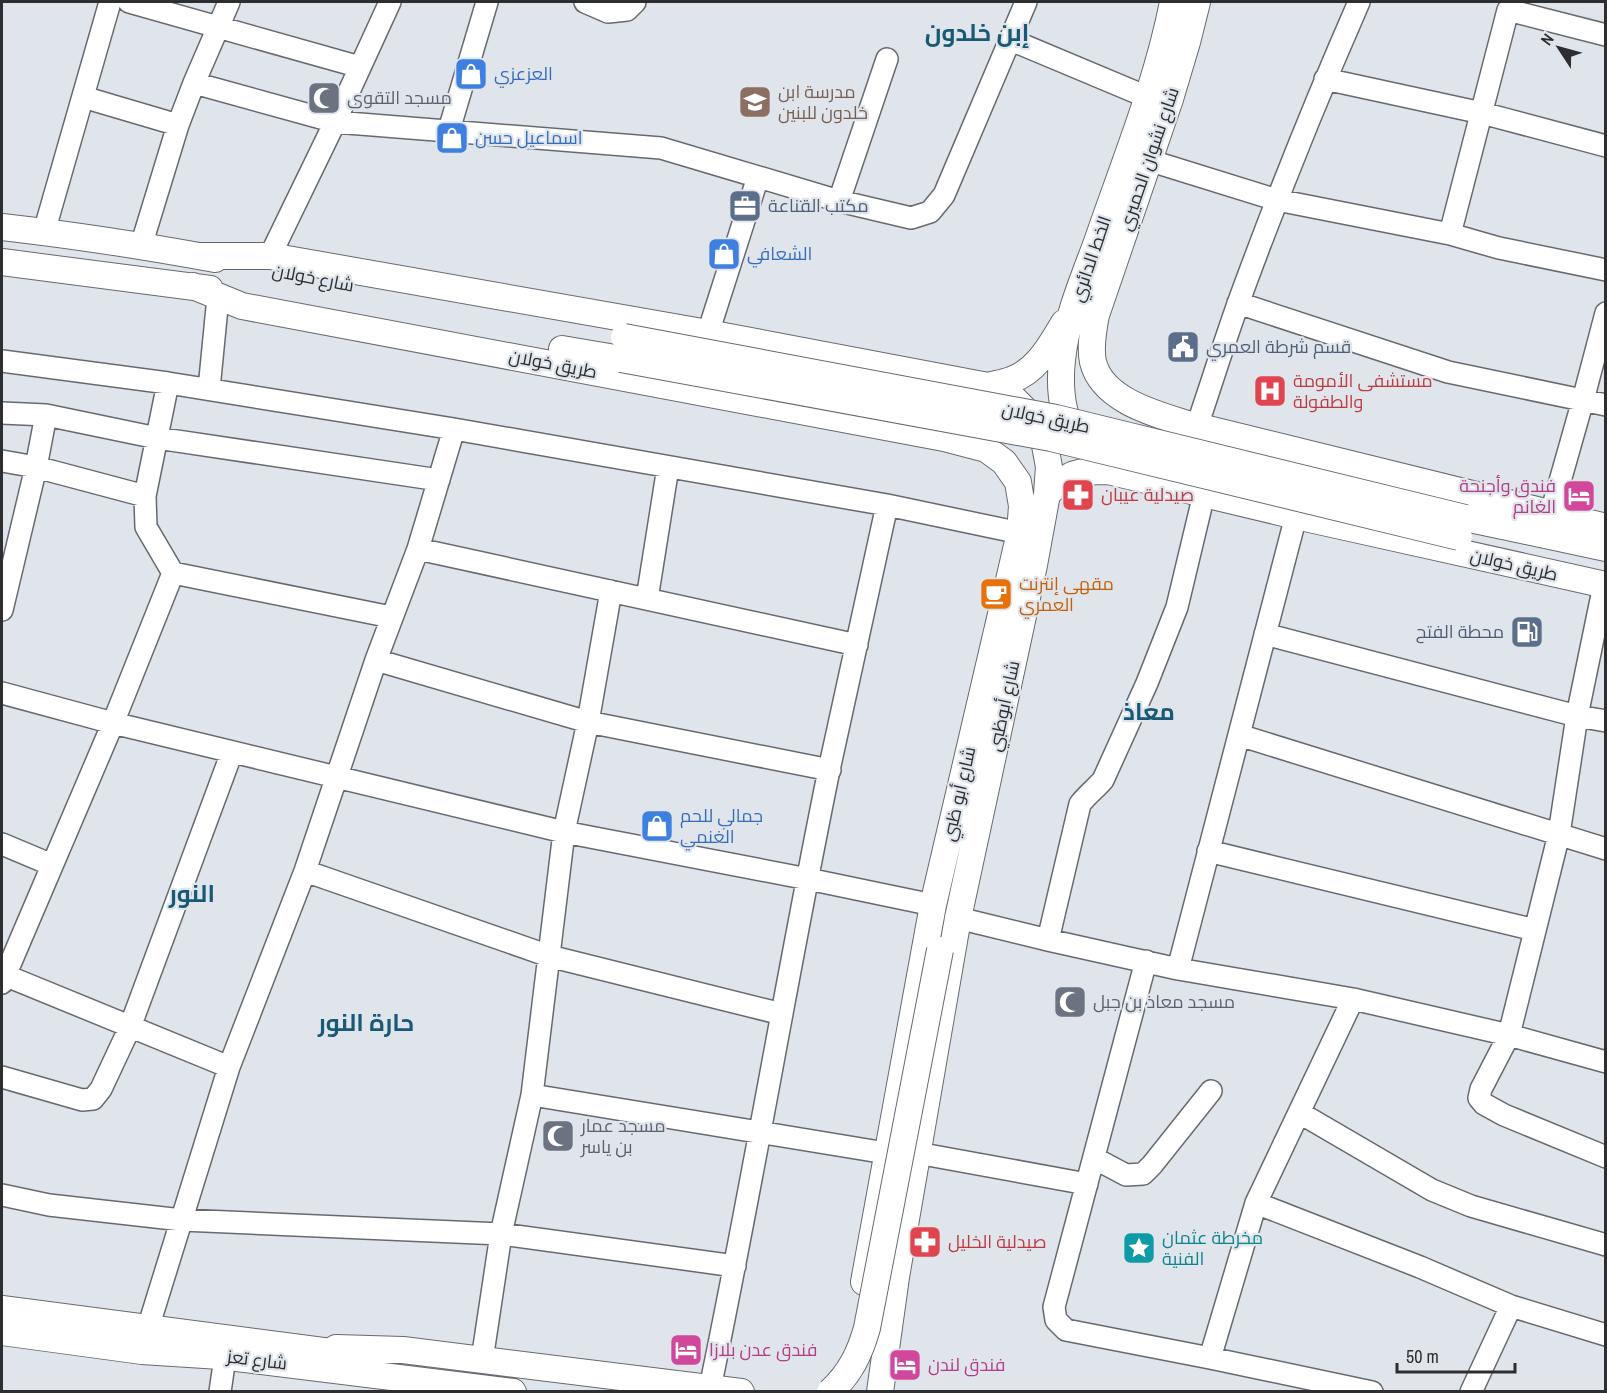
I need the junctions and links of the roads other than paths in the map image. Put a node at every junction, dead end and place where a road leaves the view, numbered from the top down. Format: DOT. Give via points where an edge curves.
graph roads {
  1 [pos="110,2"];
  2 [pos="129,2"];
  3 [pos="229,2"];
  4 [pos="390,2"];
  5 [pos="487,2"];
  6 [pos="585,2"];
  7 [pos="635,2"];
  8 [pos="1026,2"];
  9 [pos="1173,2"];
  10 [pos="1197,2"];
  11 [pos="1359,2"];
  12 [pos="1509,6"];
  13 [pos="219,27"];
  14 [pos="1605,35"];
  15 [pos="1011,40"];
  16 [pos="887,59"];
  17 [pos="360,67"];
  18 [pos="1325,78"];
  19 [pos="194,83"];
  20 [pos="83,97"];
  21 [pos="1147,98"];
  22 [pos="1482,113"];
  23 [pos="335,122"];
  24 [pos="178,125"];
  25 [pos="449,130"];
  26 [pos="1605,146"];
  27 [pos="1148,160"];
  28 [pos="758,177"];
  29 [pos="1277,200"];
  30 [pos="839,201"];
  31 [pos="2,227"];
  32 [pos="44,232"];
  33 [pos="1450,234"];
  34 [pos="141,246"];
  35 [pos="199,256"];
  36 [pos="270,256"];
  37 [pos="2,262"];
  38 [pos="1605,270"];
  39 [pos="193,286"];
  40 [pos="218,297"];
  41 [pos="1238,303"];
  42 [pos="1084,313"];
  43 [pos="1605,313"];
  44 [pos="708,333"];
  45 [pos="622,348"];
  46 [pos="2,361"];
  47 [pos="957,380"];
  48 [pos="168,383"];
  49 [pos="988,386"];
  50 [pos="209,389"];
  51 [pos="1583,399"];
  52 [pos="1605,405"];
  53 [pos="2,413"];
  54 [pos="46,415"];
  55 [pos="1190,425"];
  56 [pos="454,429"];
  57 [pos="157,438"];
  58 [pos="944,438"];
  59 [pos="986,449"];
  60 [pos="2,461"];
  61 [pos="668,466"];
  62 [pos="36,467"];
  63 [pos="1108,471"];
  64 [pos="439,480"];
  65 [pos="1169,486"];
  66 [pos="1047,494"];
  67 [pos="1204,494"];
  68 [pos="145,496"];
  69 [pos="887,505"];
  70 [pos="1551,513"];
  71 [pos="1296,516"];
  72 [pos="1605,526"];
  73 [pos="1462,528"];
  74 [pos="1020,533"];
  75 [pos="1605,548"];
  76 [pos="418,549"];
  77 [pos="1024,563"];
  78 [pos="173,573"];
  79 [pos="1605,580"];
  80 [pos="612,591"];
  81 [pos="647,599"];
  82 [pos="2,610"];
  83 [pos="391,617"];
  84 [pos="1264,634"];
  85 [pos="857,645"];
  86 [pos="376,660"];
  87 [pos="2,693"];
  88 [pos="1577,716"];
  89 [pos="1605,721"];
  90 [pos="588,722"];
  91 [pos="113,723"];
  92 [pos="1239,735"];
  93 [pos="232,752"];
  94 [pos="830,770"];
  95 [pos="336,777"];
  96 [pos="564,832"];
  97 [pos="1559,834"];
  98 [pos="2,844"];
  99 [pos="1605,849"];
  100 [pos="1208,851"];
  101 [pos="52,865"];
  102 [pos="305,871"];
  103 [pos="808,879"];
  104 [pos="933,905"];
  105 [pos="958,918"];
  106 [pos="1535,930"];
  107 [pos="1048,940"];
  108 [pos="549,956"];
  109 [pos="1146,961"];
  110 [pos="1178,969"];
  111 [pos="3,977"];
  112 [pos="1353,999"];
  113 [pos="782,1014"];
  114 [pos="130,1027"];
  115 [pos="1509,1035"];
  116 [pos="1605,1062"];
  117 [pos="229,1067"];
  118 [pos="2,1077"];
  119 [pos="1210,1091"];
  120 [pos="531,1095"];
  121 [pos="1300,1113"];
  122 [pos="760,1131"];
  123 [pos="886,1153"];
  124 [pos="917,1153"];
  125 [pos="1605,1157"];
  126 [pos="1094,1158"];
  127 [pos="1087,1184"];
  128 [pos="2,1195"];
  129 [pos="1256,1203"];
  130 [pos="182,1220"];
  131 [pos="501,1234"];
  132 [pos="1605,1245"];
  133 [pos="735,1266"];
  134 [pos="865,1274"];
  135 [pos="896,1277"];
  136 [pos="1511,1306"];
  137 [pos="2,1309"];
  138 [pos="2,1332"];
  139 [pos="1605,1335"];
  140 [pos="145,1340"];
  141 [pos="292,1346"];
  142 [pos="850,1356"];
  143 [pos="1210,1358"];
  144 [pos="482,1360"];
  145 [pos="222,1381"];
  146 [pos="512,1386"];
  147 [pos="710,1388"];
  148 [pos="412,1392"];
  149 [pos="741,1392"];
  150 [pos="816,1392"];
  151 [pos="830,1392"];
  152 [pos="844,1392"];
  153 [pos="880,1392"];
  154 [pos="1372,1392"];
  155 [pos="1471,1392"];
  1 -- 20 [label="street"];
  2 -- 13 [label="street"];
  3 -- 13 [label="street"];
  4 -- 17 [label="street"];
  5 -- 25 [label="street"];
  6 -- 7 [label="street" via="608,12 627,10"];
  8 -- 15 [label="street"];
  9 -- 21 [label="main road, الخط الدائري"];
  10 -- 27 [label="main road, شارع نشوان الحميري"];
  11 -- 18 [label="street"];
  12 -- 14 [label="street"];
  12 -- 22 [label="street"];
  13 -- 17 [label="street"];
  13 -- 19 [label="street"];
  15 -- 21 [label="street"];
  15 -- 30 [label="street" via="944,195 930,212 911,218"];
  16 -- 30 [label="street"];
  17 -- 23 [label="street"];
  18 -- 22 [label="street"];
  18 -- 29 [label="street"];
  19 -- 23 [label="street"];
  19 -- 24 [label="street"];
  20 -- 24 [label="street"];
  20 -- 32 [label="street"];
  21 -- 42 [label="main road, الخط الدائري"];
  22 -- 26 [label="street"];
  22 -- 33 [label="street"];
  23 -- 25 [label="street"];
  23 -- 36 [label="street"];
  24 -- 34 [label="street"];
  25 -- 28 [label="street" via="661,148"];
  27 -- 29 [label="street"];
  27 -- 42 [label="main road, شارع نشوان الحميري"];
  28 -- 30 [label="street"];
  28 -- 44 [label="street"];
  29 -- 33 [label="street"];
  29 -- 41 [label="street"];
  31 -- 32 [label="main road, شارع خولان"];
  32 -- 34 [label="main road, شارع خولان"];
  33 -- 38 [label="street"];
  34 -- 35 [label="main road, شارع خولان"];
  35 -- 36 [label="main road, طريق خولان"];
  35 -- 45 [label="main road, شارع خولان"];
  36 -- 44 [label="main road, طريق خولان"];
  37 -- 39 [label="main road, شارع خولان"];
  39 -- 40 [label="main road, طريق خولان"];
  39 -- 45 [label="main road, شارع خولان"];
  40 -- 50 [label="street"];
  40 -- 58 [label="main road, طريق خولان" via="242,306"];
  41 -- 51 [label="street" via="1448,372"];
  41 -- 55 [label="street"];
  42 -- 49 [label="main road" via="1027,372"];
  42 -- 55 [label="main road" via="1093,362 1101,381 1136,406"];
  42 -- 63 [label="main road" via="1062,359 1061,391 1068,426 1085,454"];
  43 -- 51 [label="street"];
  44 -- 47 [label="main road, طريق خولان"];
  45 -- 73 [label="main road, طريق خولان, bridge"];
  46 -- 48 [label="street"];
  47 -- 49 [label="main road, طريق خولان"];
  47 -- 58 [label="main road"];
  48 -- 50 [label="street"];
  48 -- 57 [label="street"];
  49 -- 66 [label="main road, شارع أبوظبي" via="1012,397 1031,416 1044,440 1049,467"];
  50 -- 56 [label="street"];
  51 -- 52 [label="street"];
  51 -- 70 [label="street"];
  53 -- 54 [label="street"];
  54 -- 57 [label="street"];
  54 -- 62 [label="street"];
  55 -- 65 [label="main road"];
  55 -- 70 [label="main road"];
  56 -- 61 [label="street"];
  56 -- 64 [label="street"];
  57 -- 64 [label="street"];
  57 -- 68 [label="street"];
  58 -- 59 [label="main road, طريق خولان"];
  59 -- 74 [label="main road, شارع أبو ظبي" via="1004,462 1018,482 1022,506"];
  60 -- 62 [label="street"];
  61 -- 69 [label="street"];
  61 -- 81 [label="street"];
  62 -- 68 [label="street"];
  62 -- 82 [label="street"];
  63 -- 65 [label="main road, طريق خولان"];
  63 -- 66 [label="main road" via="1082,471 1062,480"];
  64 -- 76 [label="street"];
  65 -- 67 [label="main road, طريق خولان"];
  66 -- 77 [label="main road, شارع أبوظبي"];
  67 -- 71 [label="main road, طريق خولان"];
  67 -- 107 [label="street" via="1177,607 1147,683 1102,780 1080,804"];
  68 -- 78 [label="street" via="146,527"];
  69 -- 74 [label="street"];
  69 -- 85 [label="street"];
  70 -- 72 [label="main road"];
  71 -- 79 [label="main road, طريق خولان"];
  71 -- 84 [label="street"];
  73 -- 75 [label="main road"];
  73 -- 79 [label="main road"];
  74 -- 77 [label="main road, شارع أبو ظبي"];
  76 -- 80 [label="street"];
  76 -- 83 [label="street"];
  77 -- 104 [label="main road, شارع أبو ظبي"];
  77 -- 105 [label="main road, شارع أبوظبي"];
  78 -- 83 [label="street"];
  78 -- 91 [label="street"];
  79 -- 88 [label="street"];
  80 -- 81 [label="street"];
  80 -- 90 [label="street"];
  81 -- 85 [label="street"];
  83 -- 86 [label="street"];
  84 -- 88 [label="street"];
  84 -- 92 [label="street"];
  85 -- 94 [label="street"];
  86 -- 90 [label="street"];
  86 -- 95 [label="street"];
  87 -- 91 [label="street"];
  88 -- 89 [label="street"];
  88 -- 97 [label="street"];
  90 -- 94 [label="street"];
  90 -- 96 [label="street"];
  91 -- 93 [label="street"];
  91 -- 101 [label="street"];
  92 -- 97 [label="street"];
  92 -- 100 [label="street"];
  93 -- 95 [label="street"];
  93 -- 114 [label="street"];
  94 -- 103 [label="street"];
  95 -- 96 [label="street"];
  95 -- 102 [label="street"];
  96 -- 103 [label="street"];
  96 -- 108 [label="street"];
  97 -- 99 [label="street"];
  97 -- 106 [label="street"];
  98 -- 101 [label="street"];
  100 -- 106 [label="street"];
  100 -- 110 [label="street"];
  101 -- 111 [label="street"];
  102 -- 108 [label="street"];
  102 -- 117 [label="street"];
  103 -- 104 [label="street"];
  103 -- 113 [label="street"];
  104 -- 123 [label="main road, شارع أبو ظبي"];
  105 -- 107 [label="street"];
  105 -- 124 [label="main road"];
  105 -- 151 [label="main road, bridge" via="940,950 862,1347 852,1367"];
  106 -- 115 [label="street"];
  107 -- 109 [label="street"];
  108 -- 113 [label="street"];
  108 -- 120 [label="street"];
  109 -- 110 [label="street"];
  109 -- 126 [label="street"];
  110 -- 112 [label="street"];
  111 -- 114 [label="street"];
  112 -- 115 [label="street"];
  112 -- 121 [label="street"];
  113 -- 122 [label="street"];
  114 -- 117 [label="street"];
  114 -- 118 [label="street" via="93,1099 82,1100"];
  115 -- 116 [label="street"];
  115 -- 125 [label="street" via="1479,1098 1504,1115"];
  117 -- 130 [label="street"];
  119 -- 126 [label="street" via="1143,1174 1126,1175"];
  120 -- 122 [label="street"];
  120 -- 131 [label="street"];
  121 -- 129 [label="street"];
  121 -- 132 [label="street" via="1449,1198"];
  122 -- 123 [label="street"];
  122 -- 133 [label="street"];
  123 -- 134 [label="main road, شارع أبو ظبي"];
  124 -- 127 [label="street"];
  124 -- 135 [label="main road"];
  126 -- 127 [label="street"];
  127 -- 143 [label="street" via="1054,1307 1056,1320 1066,1330"];
  128 -- 130 [label="street" via="49,1205"];
  129 -- 136 [label="street"];
  129 -- 143 [label="street"];
  130 -- 131 [label="street"];
  130 -- 140 [label="street"];
  131 -- 133 [label="street"];
  131 -- 144 [label="street"];
  133 -- 147 [label="street"];
  134 -- 135 [label="main road" via="867,1284 876,1291 887,1290"];
  134 -- 142 [label="main road, شارع أبو ظبي"];
  135 -- 153 [label="main road"];
  136 -- 139 [label="street"];
  136 -- 155 [label="street"];
  137 -- 140 [label="main road, شارع تعز"];
  138 -- 140 [label="main road, شارع تعز"];
  140 -- 141 [label="main road, شارع تعز" via="225,1337"];
  140 -- 145 [label="main road"];
  140 -- 146 [label="main road, شارع تعز" via="220,1356"];
  141 -- 144 [label="main road" via="404,1350"];
  141 -- 146 [label="main road, شارع تعز"];
  142 -- 150 [label="main road"];
  142 -- 152 [label="main road, شارع أبو ظبي"];
  143 -- 154 [label="street"];
  144 -- 147 [label="main road"];
  145 -- 148 [label="main road"];
  147 -- 149 [label="main road"];
}
